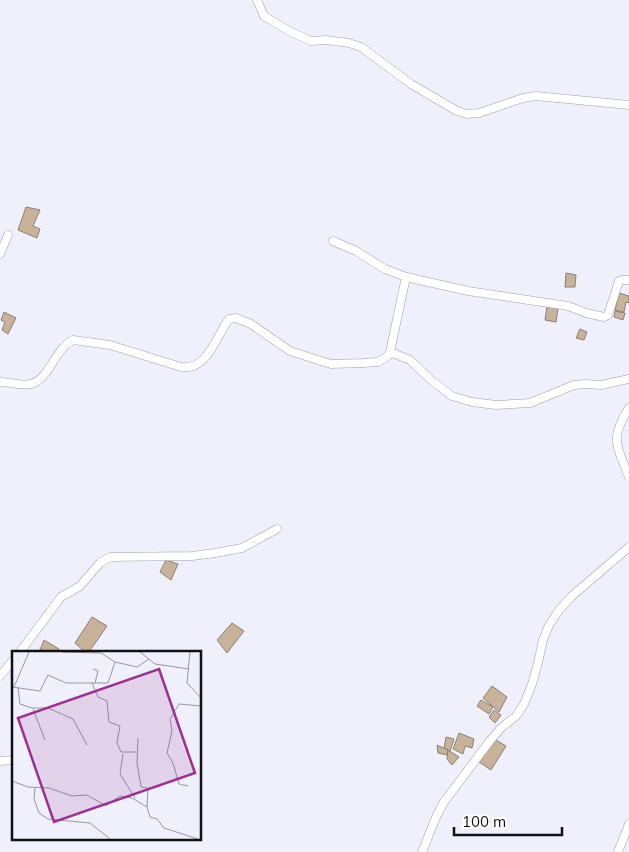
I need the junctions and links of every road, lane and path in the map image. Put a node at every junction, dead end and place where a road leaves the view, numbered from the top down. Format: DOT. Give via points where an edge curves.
graph roads {
  1 [pos="257,0"];
  2 [pos="629,105"];
  3 [pos="8,235"];
  4 [pos="333,241"];
  5 [pos="0,254"];
  6 [pos="406,277"];
  7 [pos="629,280"];
  8 [pos="390,352"];
  9 [pos="629,379"];
  10 [pos="0,382"];
  11 [pos="629,408"];
  12 [pos="629,477"];
  13 [pos="277,529"];
  14 [pos="629,548"];
  15 [pos="21,651"];
  16 [pos="12,661"];
  17 [pos="0,676"];
  18 [pos="629,824"];
  19 [pos="619,849"];
  20 [pos="422,852"];
  21 [pos="628,852"];
  1 -- 2 [label="street" via="264,16 291,32 311,41 326,40 361,47 411,84 467,114 536,96"];
  3 -- 5 [label="street"];
  4 -- 6 [label="street"];
  6 -- 7 [label="street" via="468,291 568,306 604,317 608,315 619,281"];
  6 -- 8 [label="street"];
  8 -- 9 [label="street" via="410,360 452,396 496,405 530,403 574,386"];
  8 -- 10 [label="street" via="378,362 331,364 290,351 251,324 236,318 229,320 216,342 191,368 110,345 74,340 35,382"];
  11 -- 12 [label="street" via="617,432 616,446"];
  13 -- 15 [label="street" via="242,548 215,553 110,557 100,563 80,586 61,597"];
  14 -- 20 [label="street" via="572,596 549,624 524,704 488,742 447,797"];
  16 -- 17 [label="street"];
  18 -- 19 [label="street"];
  19 -- 21 [label="street"];
}
